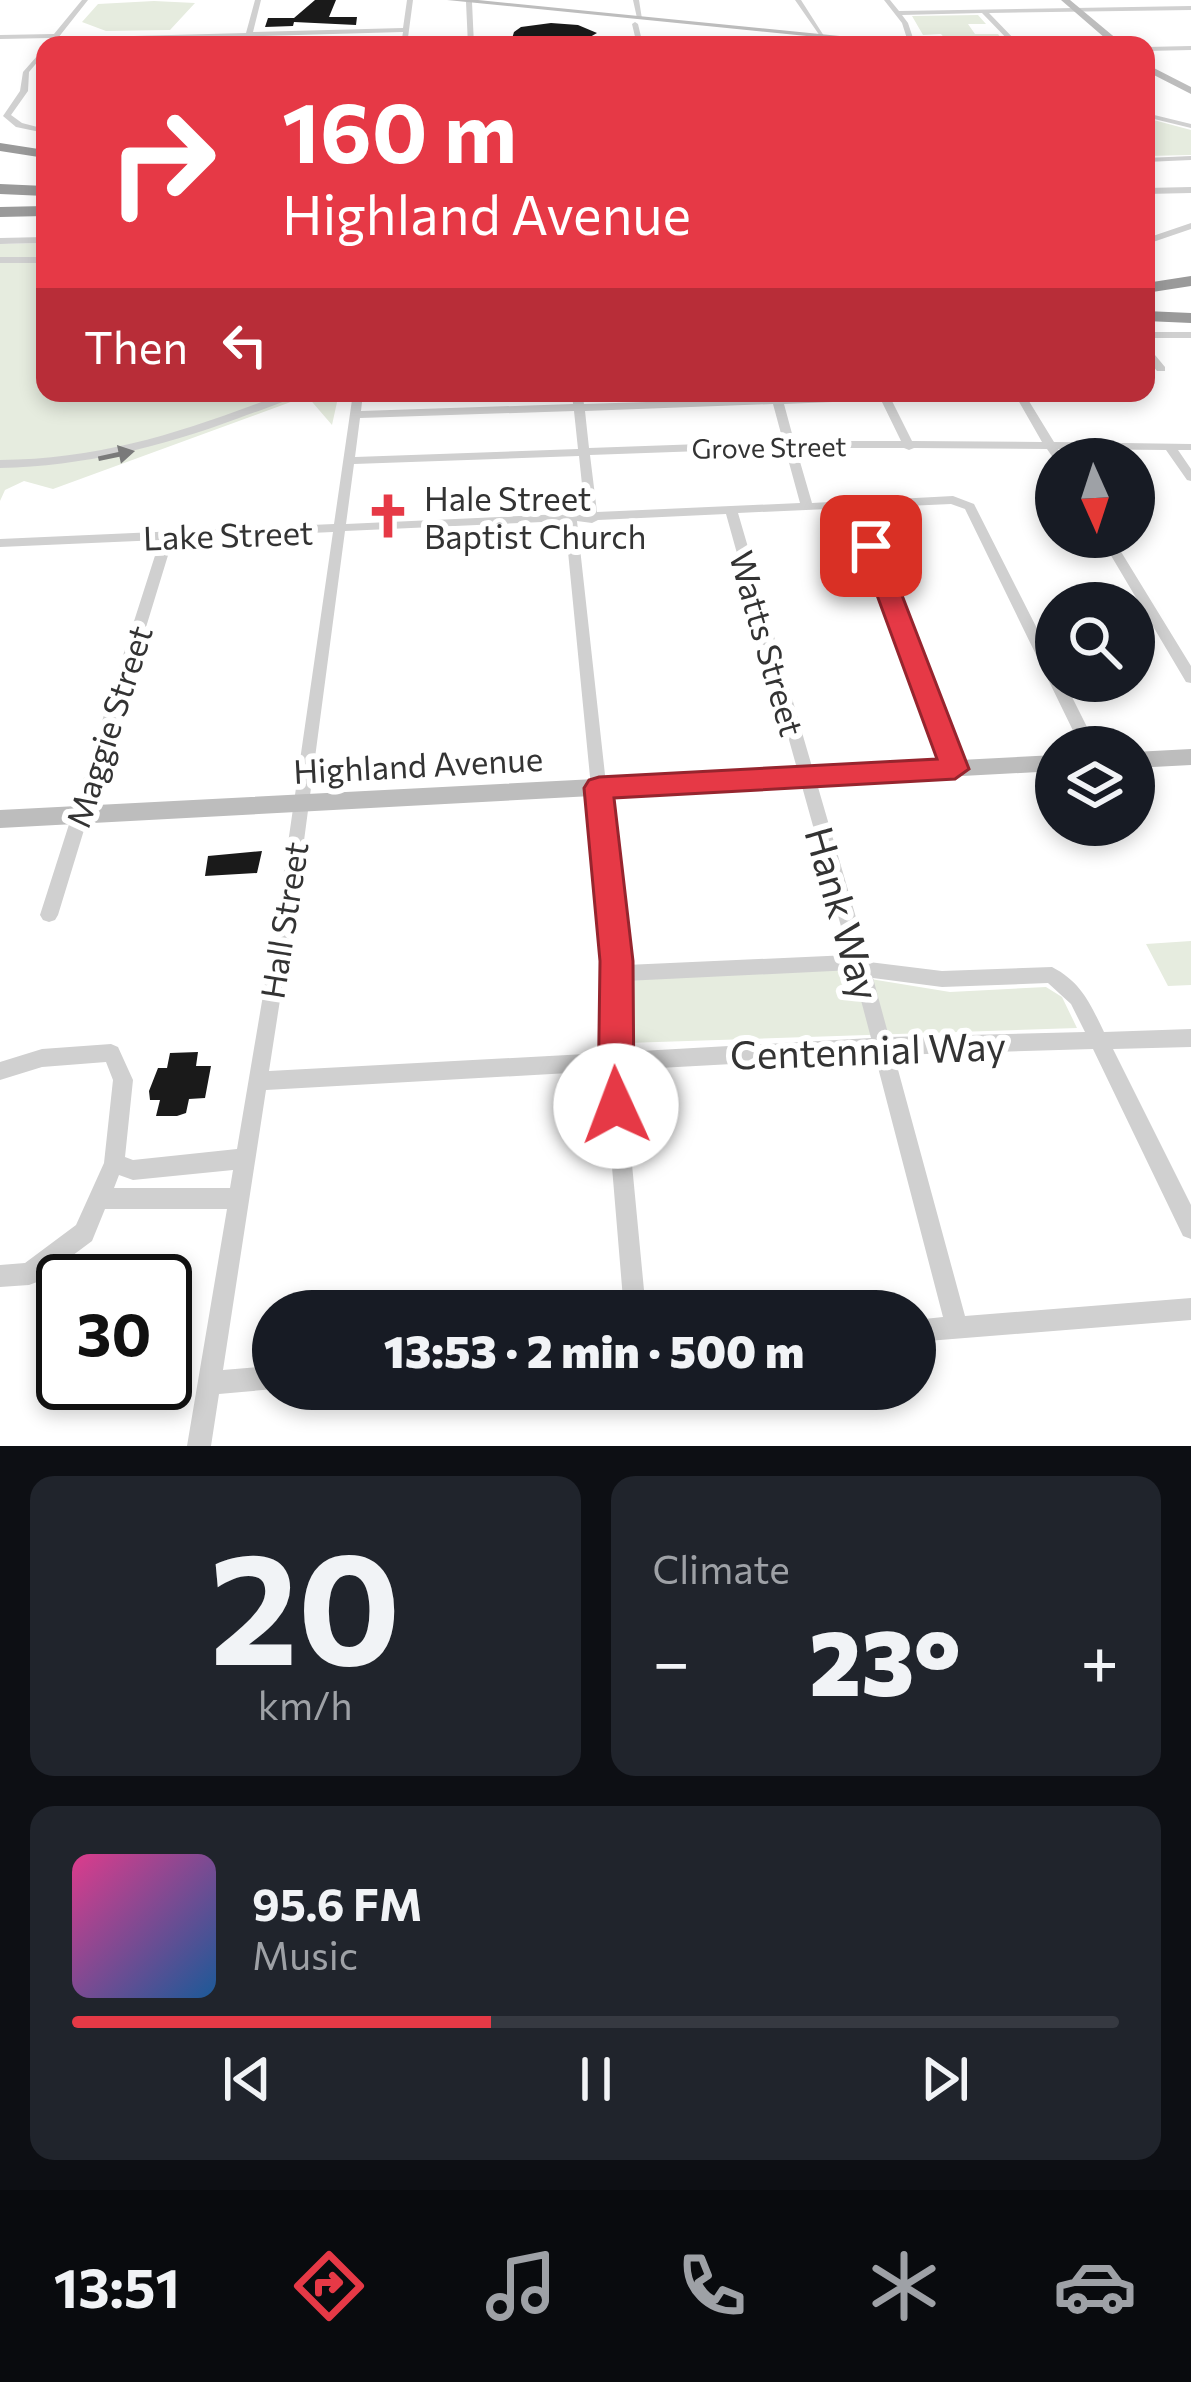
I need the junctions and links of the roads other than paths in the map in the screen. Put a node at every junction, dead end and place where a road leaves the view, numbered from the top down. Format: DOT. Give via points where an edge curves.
graph roads {
  1 [pos="85,0"];
  2 [pos="258,0"];
  3 [pos="410,0"];
  4 [pos="451,0"];
  5 [pos="636,0"];
  6 [pos="798,0"];
  7 [pos="886,0"];
  8 [pos="964,0"];
  9 [pos="1065,0"];
  10 [pos="469,2"];
  11 [pos="531,4"];
  12 [pos="976,4"];
  13 [pos="1191,8"];
  14 [pos="1077,10"];
  15 [pos="1021,11"];
  16 [pos="985,12"];
  17 [pos="897,13"];
  18 [pos="637,21"];
  19 [pos="406,30"];
  20 [pos="249,34"];
  21 [pos="822,35"];
  22 [pos="55,36"];
  23 [pos="199,36"];
  24 [pos="405,36"];
  25 [pos="471,36"];
  26 [pos="639,36"];
  27 [pos="832,36"];
  28 [pos="908,36"];
  29 [pos="1008,36"];
  30 [pos="1108,36"];
  31 [pos="0,37"];
  32 [pos="36,41"];
  33 [pos="1191,48"];
  34 [pos="1155,49"];
  35 [pos="36,60"];
  36 [pos="1155,74"];
  37 [pos="1168,82"];
  38 [pos="1191,91"];
  39 [pos="1191,103"];
  40 [pos="1155,117"];
  41 [pos="1191,126"];
  42 [pos="36,128"];
  43 [pos="0,147"];
  44 [pos="36,153"];
  45 [pos="1191,158"];
  46 [pos="1155,160"];
  47 [pos="0,180"];
  48 [pos="36,182"];
  49 [pos="0,189"];
  50 [pos="1155,190"];
  51 [pos="1191,190"];
  52 [pos="36,191"];
  53 [pos="36,211"];
  54 [pos="0,212"];
  55 [pos="1191,226"];
  56 [pos="1155,238"];
  57 [pos="36,240"];
  58 [pos="0,241"];
  59 [pos="0,260"];
  60 [pos="36,260"];
  61 [pos="1191,281"];
  62 [pos="1155,287"];
  63 [pos="1191,298"];
  64 [pos="1155,299"];
  65 [pos="1191,308"];
  66 [pos="1155,311"];
  67 [pos="1155,313"];
  68 [pos="1191,318"];
  69 [pos="1155,335"];
  70 [pos="1191,335"];
  71 [pos="1155,363"];
  72 [pos="1160,369"];
  73 [pos="269,402"];
  74 [pos="357,402"];
  75 [pos="550,402"];
  76 [pos="578,402"];
  77 [pos="777,402"];
  78 [pos="887,402"];
  79 [pos="1024,402"];
  80 [pos="355,416"];
  81 [pos="1046,438"];
  82 [pos="790,444"];
  83 [pos="909,447"];
  84 [pos="1191,447"];
  85 [pos="1170,448"];
  86 [pos="1155,449"];
  87 [pos="583,451"];
  88 [pos="1035,453"];
  89 [pos="348,461"];
  90 [pos="0,464"];
  91 [pos="1191,477"];
  92 [pos="854,502"];
  93 [pos="806,504"];
  94 [pos="731,510"];
  95 [pos="592,519"];
  96 [pos="571,520"];
  97 [pos="338,531"];
  98 [pos="167,537"];
  99 [pos="0,543"];
  100 [pos="1119,558"];
  101 [pos="1190,674"];
  102 [pos="1079,726"];
  103 [pos="1191,757"];
  104 [pos="1155,759"];
  105 [pos="1035,765"];
  106 [pos="955,769"];
  107 [pos="805,776"];
  108 [pos="599,788"];
  109 [pos="302,803"];
  110 [pos="80,815"];
  111 [pos="0,819"];
  112 [pos="49,914"];
  113 [pos="860,965"];
  114 [pos="617,973"];
  115 [pos="1191,1038"];
  116 [pos="1100,1042"];
  117 [pos="880,1046"];
  118 [pos="613,1060"];
  119 [pos="0,1071"];
  120 [pos="258,1081"];
  121 [pos="245,1158"];
  122 [pos="114,1163"];
  123 [pos="99,1198"];
  124 [pos="239,1199"];
  125 [pos="1191,1228"];
  126 [pos="0,1276"];
  127 [pos="633,1290"];
  128 [pos="1191,1309"];
  129 [pos="957,1328"];
  130 [pos="936,1330"];
  131 [pos="252,1380"];
  132 [pos="209,1383"];
  133 [pos="199,1446"];
  1 -- 22 [label="street"];
  2 -- 20 [label="street"];
  3 -- 19 [label="street"];
  4 -- 10 [label="main road"];
  5 -- 18 [label="street"];
  6 -- 21 [label="street"];
  7 -- 17 [label="street"];
  8 -- 12 [label="street"];
  9 -- 14 [label="main road"];
  10 -- 11 [label="main road"];
  10 -- 25 [label="street"];
  11 -- 18 [label="main road"];
  12 -- 15 [label="street"];
  12 -- 16 [label="street"];
  13 -- 14 [label="street"];
  14 -- 15 [label="street"];
  14 -- 30 [label="main road"];
  15 -- 16 [label="street"];
  16 -- 17 [label="street"];
  16 -- 29 [label="street"];
  17 -- 28 [label="street"];
  18 -- 21 [label="main road"];
  18 -- 26 [label="street"];
  19 -- 20 [label="street"];
  19 -- 24 [label="street"];
  20 -- 23 [label="street"];
  21 -- 27 [label="main road"];
  31 -- 32 [label="street"];
  33 -- 34 [label="street"];
  35 -- 42 [label="street" via="7,112 8,120"];
  36 -- 37 [label="main road"];
  37 -- 38 [label="main road"];
  37 -- 39 [label="main road"];
  40 -- 41 [label="street"];
  43 -- 44 [label="highway"];
  45 -- 46 [label="street"];
  47 -- 48 [label="highway"];
  49 -- 52 [label="highway"];
  50 -- 51 [label="street"];
  53 -- 54 [label="highway"];
  55 -- 56 [label="street"];
  57 -- 58 [label="street"];
  59 -- 60 [label="street"];
  61 -- 62 [label="highway"];
  63 -- 64 [label="highway"];
  65 -- 66 [label="highway"];
  67 -- 68 [label="highway"];
  69 -- 70 [label="street"];
  71 -- 72 [label="street"];
  90 -- 73 [label="street, one-way" via="110,457"];
  74 -- 80 [label="street, Hall Street"];
  75 -- 80 [label="street"];
  76 -- 87 [label="street"];
  77 -- 82 [label="street"];
  78 -- 83 [label="street"];
  79 -- 81 [label="street"];
  80 -- 89 [label="street, Hall Street"];
  82 -- 83 [label="street, Grove Street"];
  82 -- 87 [label="street, Grove Street"];
  82 -- 93 [label="street"];
  83 -- 88 [label="street, Grove Street"];
  84 -- 85 [label="street, Grove Street"];
  85 -- 86 [label="street, Grove Street"];
  85 -- 91 [label="street"];
  87 -- 89 [label="street, Grove Street"];
  87 -- 95 [label="street"];
  89 -- 97 [label="street, Hall Street"];
  92 -- 93 [label="street, Lake Street"];
  92 -- 102 [label="street, Lake Street" via="970,507"];
  92 -- 106 [label="street"];
  93 -- 94 [label="street, Lake Street"];
  94 -- 95 [label="street, Lake Street"];
  94 -- 107 [label="street, Watts Street"];
  95 -- 96 [label="street, Lake Street"];
  96 -- 97 [label="street, Lake Street"];
  96 -- 108 [label="street"];
  97 -- 98 [label="street, Lake Street"];
  97 -- 109 [label="street, Hall Street"];
  98 -- 99 [label="street, Lake Street"];
  98 -- 110 [label="street, Maggie Street"];
  100 -- 101 [label="street"];
  103 -- 104 [label="main road"];
  105 -- 106 [label="main road, Highland Avenue"];
  106 -- 107 [label="main road, Highland Avenue"];
  107 -- 108 [label="main road, Highland Avenue"];
  107 -- 113 [label="street, Hank Way"];
  108 -- 109 [label="main road, Highland Avenue"];
  108 -- 114 [label="street"];
  109 -- 110 [label="main road, Highland Avenue"];
  109 -- 120 [label="street, Hall Street"];
  110 -- 111 [label="main road, Highland Avenue"];
  110 -- 112 [label="street, Maggie Street"];
  113 -- 114 [label="street"];
  113 -- 116 [label="street" via="942,980 1052,975 1078,998"];
  113 -- 117 [label="street, Hank Way"];
  114 -- 118 [label="street"];
  115 -- 116 [label="street, Centennial Way"];
  116 -- 117 [label="street, Centennial Way"];
  116 -- 125 [label="street"];
  117 -- 118 [label="street, Centennial Way"];
  117 -- 129 [label="street, Hank Way"];
  118 -- 120 [label="street, Centennial Way"];
  118 -- 127 [label="street"];
  119 -- 122 [label="street" via="41,1058 112,1054 123,1080"];
  120 -- 121 [label="street, Hall Street"];
  121 -- 122 [label="street" via="133,1170"];
  121 -- 124 [label="street, Hall Street"];
  122 -- 123 [label="street"];
  123 -- 124 [label="street"];
  123 -- 126 [label="street" via="84,1233 29,1274"];
  124 -- 132 [label="street, Hall Street"];
  128 -- 129 [label="street"];
  129 -- 130 [label="street"];
  131 -- 132 [label="street"];
  132 -- 133 [label="street, Hall Street"];
}
